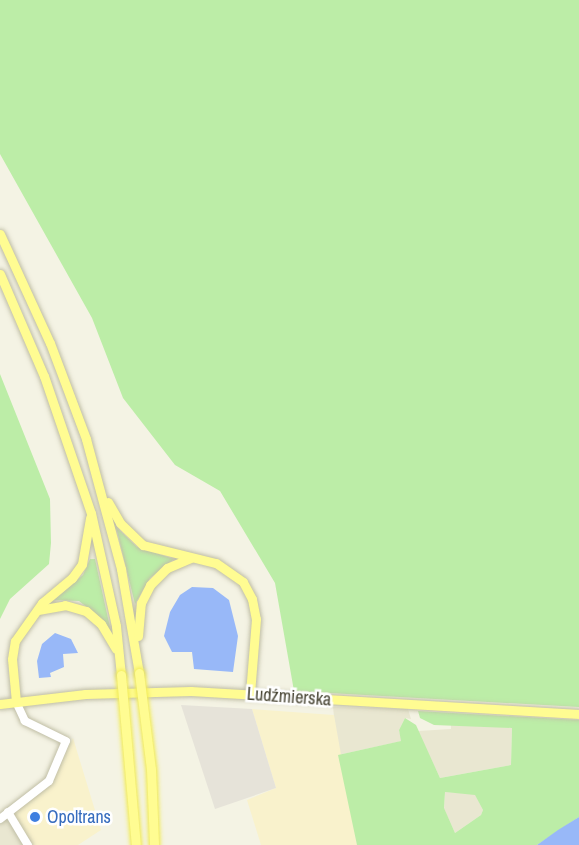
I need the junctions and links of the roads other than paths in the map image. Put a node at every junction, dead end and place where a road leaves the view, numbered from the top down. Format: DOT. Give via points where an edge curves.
graph roads {
  1 [pos="0,234"];
  2 [pos="0,274"];
  3 [pos="102,492"];
  4 [pos="91,513"];
  5 [pos="192,558"];
  6 [pos="38,610"];
  7 [pos="136,650"];
  8 [pos="120,656"];
  9 [pos="250,694"];
  10 [pos="16,702"];
  11 [pos="0,704"];
  12 [pos="579,714"];
  13 [pos="8,812"];
  14 [pos="0,819"];
  15 [pos="28,845"];
  16 [pos="136,845"];
  17 [pos="154,845"];
  1 -- 3 [label="main road" via="63,375"];
  2 -- 4 [label="main road" via="44,376"];
  3 -- 5 [label="main road" via="120,523 143,545"];
  3 -- 7 [label="main road"];
  4 -- 6 [label="main road" via="82,564"];
  4 -- 8 [label="main road"];
  5 -- 7 [label="main road" via="167,568 150,585 139,613"];
  5 -- 9 [label="main road" via="228,569 243,582 252,599 256,619"];
  6 -- 8 [label="main road" via="65,604 86,611 101,624"];
  6 -- 10 [label="main road" via="19,632 13,648"];
  7 -- 17 [label="main road, bridge" via="151,769"];
  8 -- 16 [label="main road, bridge"];
  9 -- 10 [label="main road, Ludźmierska" via="112,693"];
  9 -- 12 [label="main road, Ludźmierska"];
  10 -- 11 [label="main road, Ludźmierska"];
  10 -- 13 [label="street" via="25,721 66,741 49,781"];
  13 -- 14 [label="street"];
  13 -- 15 [label="street"];
}
